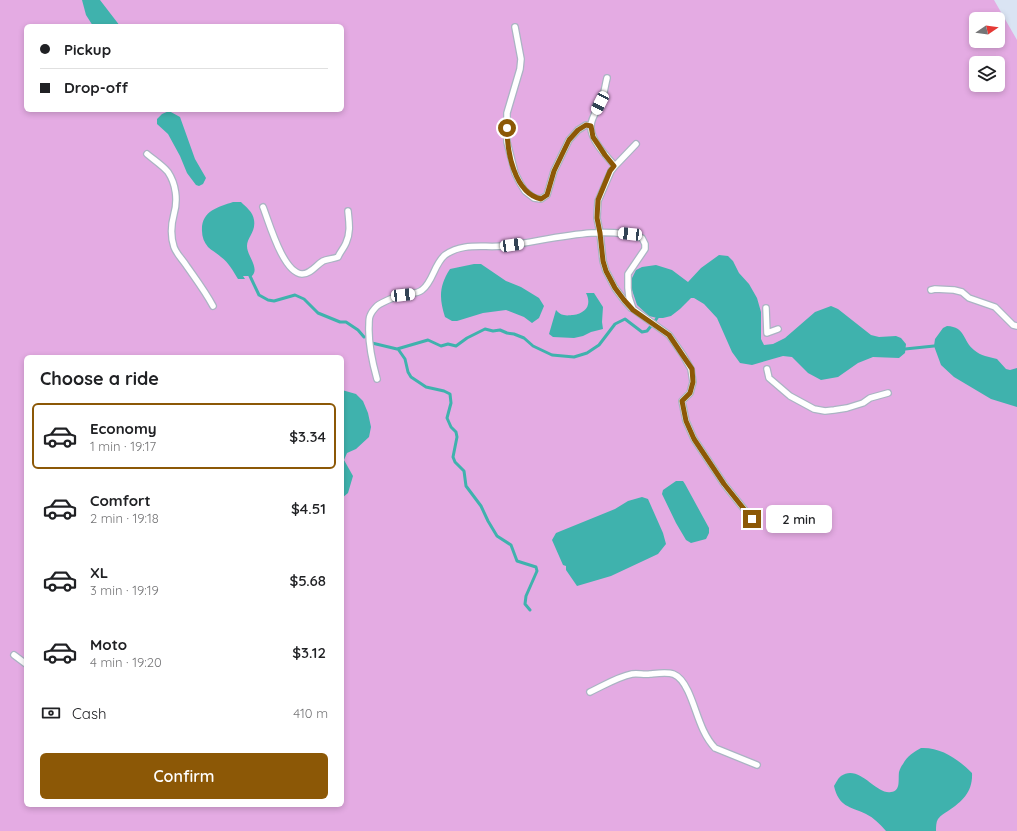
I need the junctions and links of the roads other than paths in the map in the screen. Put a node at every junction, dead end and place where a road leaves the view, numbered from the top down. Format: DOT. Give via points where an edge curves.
graph roads {
  1 [pos="515,27"];
  2 [pos="607,78"];
  3 [pos="591,126"];
  4 [pos="636,144"];
  5 [pos="147,154"];
  6 [pos="614,166"];
  7 [pos="263,207"];
  8 [pos="348,211"];
  9 [pos="600,233"];
  10 [pos="931,290"];
  11 [pos="213,306"];
  12 [pos="766,308"];
  13 [pos="633,310"];
  14 [pos="1017,326"];
  15 [pos="778,329"];
  16 [pos="767,369"];
  17 [pos="377,378"];
  18 [pos="888,393"];
  19 [pos="752,519"];
  20 [pos="14,656"];
  21 [pos="24,663"];
  22 [pos="590,692"];
  23 [pos="757,765"];
  1 -- 3 [label="lane" via="521,59 507,113 507,142 515,173 525,191 534,198 541,199 547,195 554,171 569,140 578,130 586,125"];
  2 -- 3 [label="lane"];
  3 -- 6 [label="lane" via="593,137"];
  4 -- 6 [label="lane"];
  5 -- 11 [label="lane" via="168,172 174,185 177,200 171,234 174,248"];
  6 -- 9 [label="lane" via="598,200 597,218"];
  7 -- 8 [label="lane" via="281,254 296,272 303,274 323,261 338,257 348,237"];
  9 -- 13 [label="lane" via="606,271 615,288"];
  9 -- 13 [label="lane" via="630,234 642,238 645,244 628,274 628,292"];
  9 -- 17 [label="lane" via="503,246 463,247 445,256 423,290 391,299 377,306 370,317 370,345"];
  10 -- 14 [label="lane" via="962,292 969,298 995,307"];
  12 -- 15 [label="lane" via="767,334"];
  13 -- 19 [label="lane" via="669,335 692,369 693,382 690,393 682,401 686,421 694,439 724,484"];
  16 -- 18 [label="lane" via="769,378 790,396 814,409 825,411 846,408"];
  20 -- 21 [label="lane"];
  22 -- 23 [label="lane" via="634,674 674,674 688,690 710,743 715,748"];
}
